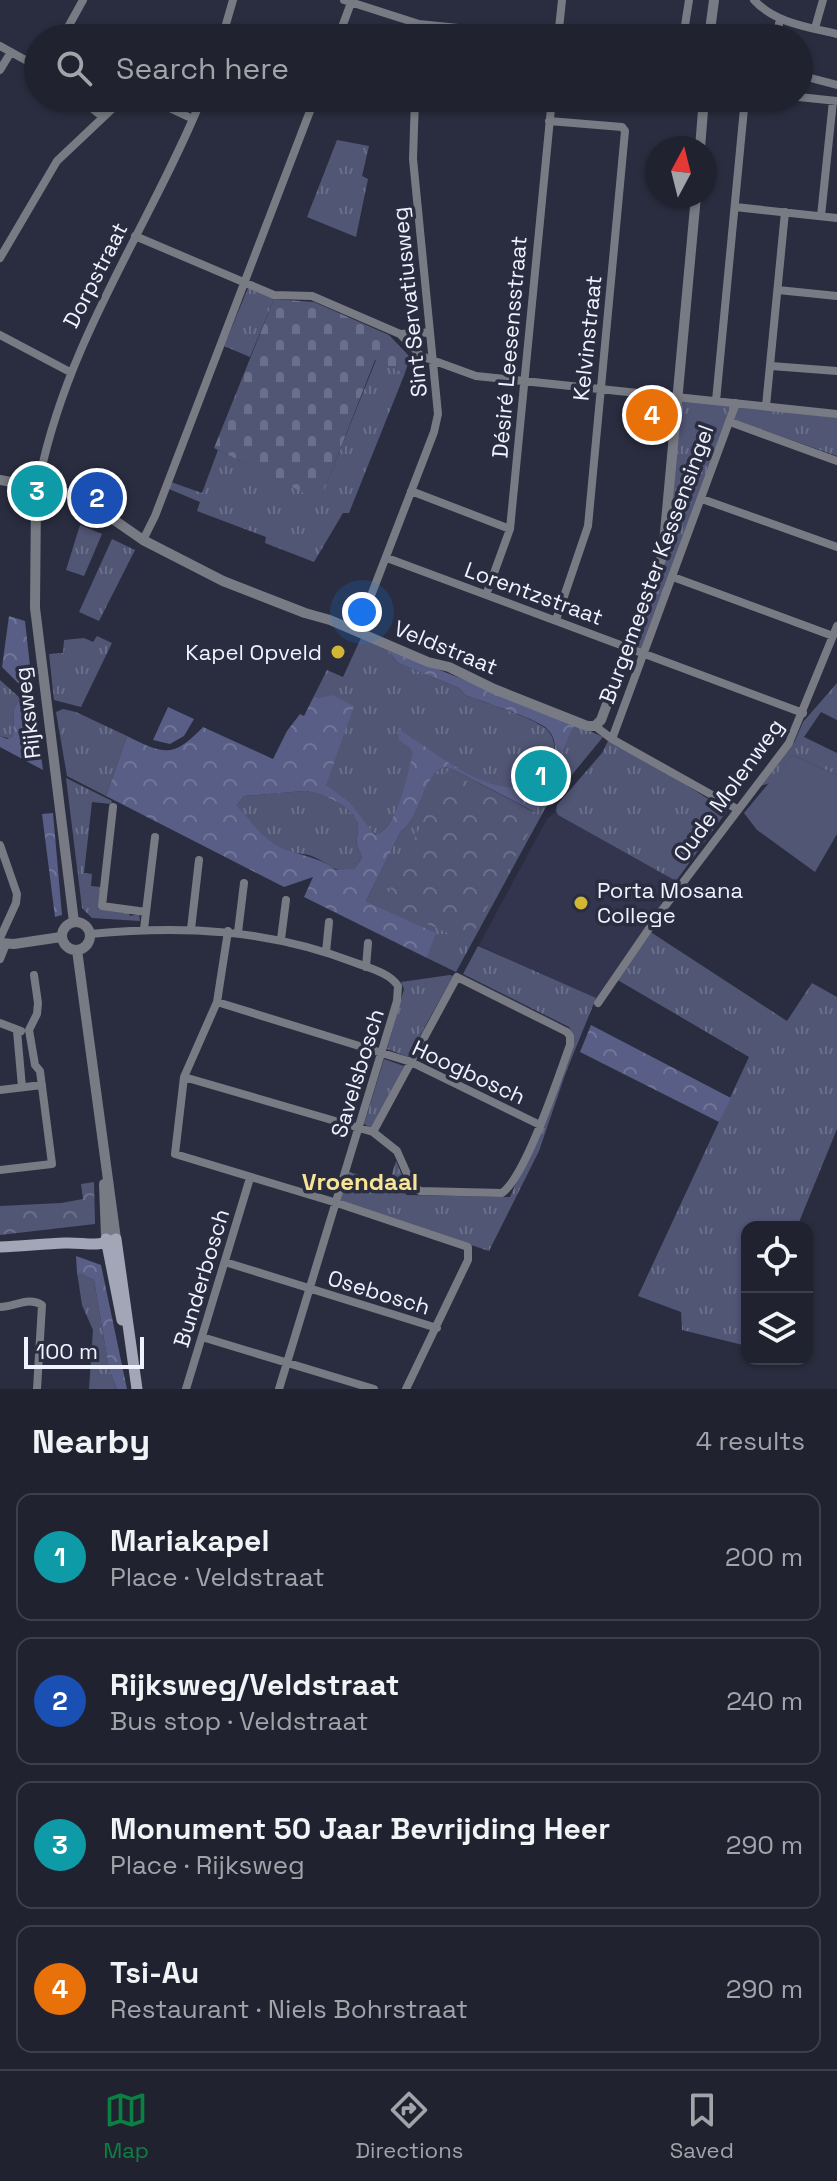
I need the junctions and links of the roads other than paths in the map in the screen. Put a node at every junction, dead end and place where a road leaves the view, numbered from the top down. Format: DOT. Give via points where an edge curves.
graph roads {
  1 [pos="83,0"];
  2 [pos="233,0"];
  3 [pos="562,0"];
  4 [pos="689,0"];
  5 [pos="714,0"];
  6 [pos="754,0"];
  7 [pos="823,0"];
  8 [pos="349,1"];
  9 [pos="780,19"];
  10 [pos="70,24"];
  11 [pos="226,24"];
  12 [pos="342,24"];
  13 [pos="419,24"];
  14 [pos="558,24"];
  15 [pos="685,24"];
  16 [pos="711,24"];
  17 [pos="779,24"];
  18 [pos="799,24"];
  19 [pos="815,28"];
  20 [pos="837,34"];
  21 [pos="0,46"];
  22 [pos="11,52"];
  23 [pos="24,59"];
  24 [pos="0,70"];
  25 [pos="813,79"];
  26 [pos="837,85"];
  27 [pos="813,99"];
  28 [pos="835,101"];
  29 [pos="97,112"];
  30 [pos="110,112"];
  31 [pos="178,112"];
  32 [pos="196,112"];
  33 [pos="310,112"];
  34 [pos="415,112"];
  35 [pos="550,112"];
  36 [pos="703,112"];
  37 [pos="744,112"];
  38 [pos="103,117"];
  39 [pos="193,119"];
  40 [pos="549,121"];
  41 [pos="701,136"];
  42 [pos="735,207"];
  43 [pos="695,208"];
  44 [pos="785,212"];
  45 [pos="821,216"];
  46 [pos="837,218"];
  47 [pos="135,236"];
  48 [pos="0,258"];
  49 [pos="244,284"];
  50 [pos="778,290"];
  51 [pos="837,296"];
  52 [pos="430,332"];
  53 [pos="400,334"];
  54 [pos="0,335"];
  55 [pos="434,362"];
  56 [pos="771,366"];
  57 [pos="837,371"];
  58 [pos="70,372"];
  59 [pos="524,381"];
  60 [pos="600,389"];
  61 [pos="677,397"];
  62 [pos="716,401"];
  63 [pos="736,403"];
  64 [pos="766,406"];
  65 [pos="837,414"];
  66 [pos="730,422"];
  67 [pos="837,461"];
  68 [pos="40,476"];
  69 [pos="0,480"];
  70 [pos="27,485"];
  71 [pos="49,487"];
  72 [pos="411,491"];
  73 [pos="36,498"];
  74 [pos="702,499"];
  75 [pos="510,529"];
  76 [pos="143,540"];
  77 [pos="837,547"];
  78 [pos="387,558"];
  79 [pos="673,577"];
  80 [pos="486,595"];
  81 [pos="556,620"];
  82 [pos="837,626"];
  83 [pos="357,632"];
  84 [pos="833,636"];
  85 [pos="630,647"];
  86 [pos="644,653"];
  87 [pos="803,713"];
  88 [pos="595,726"];
  89 [pos="612,739"];
  90 [pos="113,807"];
  91 [pos="737,809"];
  92 [pos="155,837"];
  93 [pos="0,845"];
  94 [pos="199,860"];
  95 [pos="244,883"];
  96 [pos="286,900"];
  97 [pos="146,912"];
  98 [pos="74,922"];
  99 [pos="329,922"];
  100 [pos="144,929"];
  101 [pos="191,929"];
  102 [pos="228,931"];
  103 [pos="238,932"];
  104 [pos="90,934"];
  105 [pos="61,937"];
  106 [pos="281,939"];
  107 [pos="2,941"];
  108 [pos="368,943"];
  109 [pos="77,950"];
  110 [pos="326,952"];
  111 [pos="0,959"];
  112 [pos="366,967"];
  113 [pos="34,975"];
  114 [pos="217,1002"];
  115 [pos="598,1003"];
  116 [pos="0,1023"];
  117 [pos="29,1030"];
  118 [pos="17,1031"];
  119 [pos="381,1054"];
  120 [pos="411,1062"];
  121 [pos="184,1077"];
  122 [pos="42,1085"];
  123 [pos="22,1087"];
  124 [pos="0,1090"];
  125 [pos="540,1125"];
  126 [pos="360,1126"];
  127 [pos="373,1132"];
  128 [pos="0,1170"];
  129 [pos="250,1178"];
  130 [pos="337,1203"];
  131 [pos="110,1239"];
  132 [pos="0,1247"];
  133 [pos="225,1262"];
  134 [pos="310,1290"];
  135 [pos="0,1307"];
  136 [pos="437,1328"];
  137 [pos="202,1337"];
  138 [pos="288,1362"];
  139 [pos="37,1389"];
  140 [pos="137,1389"];
  141 [pos="186,1389"];
  142 [pos="279,1389"];
  143 [pos="374,1389"];
  144 [pos="406,1389"];
  1 -- 10 [label="street"];
  2 -- 11 [label="street"];
  3 -- 14 [label="street"];
  4 -- 15 [label="street"];
  5 -- 16 [label="street"];
  6 -- 9 [label="street"];
  7 -- 19 [label="street"];
  8 -- 12 [label="street"];
  8 -- 13 [label="street"];
  9 -- 17 [label="street"];
  9 -- 18 [label="street"];
  19 -- 20 [label="street"];
  21 -- 22 [label="street"];
  22 -- 23 [label="street"];
  22 -- 24 [label="street"];
  25 -- 26 [label="street"];
  27 -- 28 [label="street"];
  28 -- 45 [label="street"];
  29 -- 38 [label="street"];
  30 -- 38 [label="street"];
  31 -- 39 [label="street"];
  32 -- 39 [label="street, Dorpstraat"];
  33 -- 49 [label="street"];
  34 -- 52 [label="street, Sint Servatiusweg" via="413,159"];
  35 -- 40 [label="street, Désiré Leesensstraat"];
  36 -- 41 [label="street"];
  37 -- 42 [label="street"];
  38 -- 48 [label="street" via="57,161"];
  39 -- 47 [label="street, Dorpstraat"];
  40 -- 59 [label="street, Désiré Leesensstraat"];
  40 -- 60 [label="street, Kelvinstraat" via="625,131"];
  42 -- 44 [label="street"];
  42 -- 62 [label="street"];
  43 -- 61 [label="street, Burgemeester Kessensingel"];
  44 -- 45 [label="street"];
  44 -- 50 [label="street"];
  45 -- 46 [label="street"];
  47 -- 49 [label="street"];
  47 -- 58 [label="street, Dorpstraat"];
  49 -- 53 [label="street" via="274,295 312,296"];
  49 -- 76 [label="street"];
  50 -- 51 [label="street"];
  50 -- 56 [label="street"];
  52 -- 53 [label="street"];
  52 -- 55 [label="street, Sint Servatiusweg"];
  53 -- 55 [label="street"];
  54 -- 58 [label="street"];
  55 -- 59 [label="street" via="476,376"];
  55 -- 72 [label="street, Sint Servatiusweg" via="437,420"];
  56 -- 57 [label="street"];
  56 -- 64 [label="street"];
  58 -- 68 [label="street, Dorpstraat"];
  59 -- 60 [label="street"];
  59 -- 75 [label="street, Désiré Leesensstraat"];
  60 -- 61 [label="street"];
  60 -- 81 [label="street, Kelvinstraat" via="588,526"];
  61 -- 62 [label="street"];
  61 -- 85 [label="street, Burgemeester Kessensingel" via="663,554"];
  62 -- 63 [label="street"];
  63 -- 64 [label="street"];
  63 -- 66 [label="street, Burgemeester Kessensingel"];
  64 -- 65 [label="street"];
  66 -- 67 [label="street"];
  66 -- 74 [label="street, Burgemeester Kessensingel"];
  68 -- 70 [label="street"];
  68 -- 71 [label="street"];
  69 -- 70 [label="street"];
  70 -- 73 [label="street"];
  71 -- 73 [label="street"];
  71 -- 76 [label="street, Veldstraat" via="91,503"];
  72 -- 75 [label="street"];
  72 -- 78 [label="street, Sint Servatiusweg"];
  73 -- 98 [label="street, Rijksweg" via="35,608"];
  74 -- 77 [label="street"];
  74 -- 79 [label="street, Burgemeester Kessensingel"];
  75 -- 80 [label="street, Désiré Leesensstraat"];
  76 -- 83 [label="street, Veldstraat" via="223,581"];
  78 -- 80 [label="street, Lorentzstraat"];
  78 -- 83 [label="street, Sint Servatiusweg"];
  79 -- 84 [label="street"];
  79 -- 86 [label="street, Burgemeester Kessensingel"];
  80 -- 81 [label="street, Lorentzstraat"];
  81 -- 85 [label="street, Lorentzstraat"];
  82 -- 84 [label="street, Oude Molenweg"];
  83 -- 88 [label="street, Veldstraat"];
  84 -- 87 [label="street, Oude Molenweg"];
  85 -- 86 [label="street, Lorentzstraat"];
  85 -- 88 [label="street, Burgemeester Kessensingel"];
  86 -- 87 [label="street, Lorentzstraat"];
  86 -- 89 [label="street, Burgemeester Kessensingel"];
  87 -- 91 [label="street, Oude Molenweg" via="789,743"];
  88 -- 89 [label="street, Veldstraat"];
  89 -- 91 [label="street, Veldstraat"];
  90 -- 97 [label="street" via="102,906"];
  91 -- 115 [label="street, Oude Molenweg"];
  92 -- 97 [label="street"];
  93 -- 107 [label="street" via="17,899"];
  94 -- 101 [label="street"];
  95 -- 103 [label="street"];
  96 -- 106 [label="street"];
  97 -- 100 [label="street"];
  98 -- 104 [label="street"];
  98 -- 105 [label="street" via="64,927"];
  99 -- 110 [label="street"];
  100 -- 101 [label="street, Savelsbosch"];
  100 -- 104 [label="street, Savelsbosch"];
  101 -- 102 [label="street, Savelsbosch"];
  102 -- 103 [label="street, Savelsbosch"];
  102 -- 114 [label="street"];
  103 -- 106 [label="street, Savelsbosch"];
  104 -- 109 [label="street" via="86,946"];
  105 -- 107 [label="street"];
  105 -- 109 [label="street" via="67,948"];
  106 -- 110 [label="street, Savelsbosch"];
  107 -- 111 [label="street"];
  108 -- 112 [label="street"];
  109 -- 131 [label="street" via="106,1166"];
  110 -- 112 [label="street, Savelsbosch"];
  112 -- 119 [label="street, Savelsbosch" via="390,977 399,991"];
  113 -- 117 [label="street" via="37,1014"];
  114 -- 119 [label="street, Hoogbosch"];
  114 -- 121 [label="street"];
  116 -- 118 [label="street"];
  117 -- 118 [label="street"];
  117 -- 122 [label="street"];
  118 -- 123 [label="street"];
  119 -- 120 [label="street, Hoogbosch"];
  119 -- 126 [label="street, Savelsbosch"];
  120 -- 125 [label="street, Hoogbosch"];
  120 -- 125 [label="street" via="457,977 570,1036"];
  120 -- 127 [label="street"];
  121 -- 126 [label="street"];
  121 -- 129 [label="street" via="175,1154"];
  122 -- 123 [label="street"];
  122 -- 128 [label="street" via="52,1164"];
  123 -- 124 [label="street"];
  125 -- 127 [label="street" via="516,1177 502,1193 420,1191 397,1151"];
  126 -- 127 [label="street"];
  126 -- 130 [label="street, Savelsbosch"];
  129 -- 130 [label="street"];
  129 -- 133 [label="street, Bunderbosch"];
  130 -- 134 [label="street, Savelsbosch"];
  130 -- 136 [label="street" via="468,1247 468,1260"];
  131 -- 132 [label="main road"];
  131 -- 140 [label="main road" via="130,1326"];
  133 -- 134 [label="street, Osebosch"];
  133 -- 137 [label="street, Bunderbosch"];
  134 -- 136 [label="street, Osebosch"];
  134 -- 138 [label="street, Savelsbosch"];
  135 -- 139 [label="street" via="27,1301 42,1305"];
  136 -- 144 [label="street"];
  137 -- 138 [label="street"];
  137 -- 141 [label="street, Bunderbosch"];
  138 -- 142 [label="street, Savelsbosch"];
  138 -- 143 [label="street"];
}
